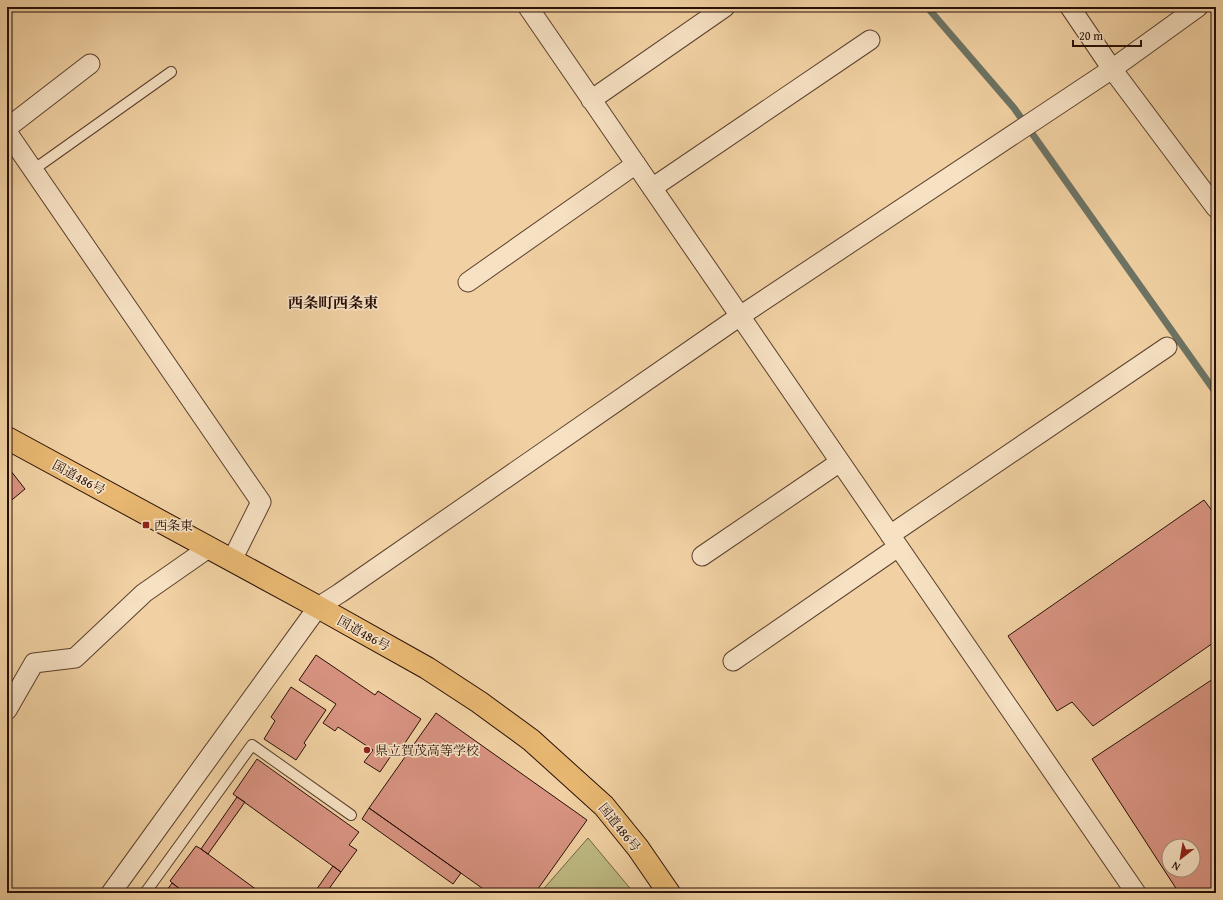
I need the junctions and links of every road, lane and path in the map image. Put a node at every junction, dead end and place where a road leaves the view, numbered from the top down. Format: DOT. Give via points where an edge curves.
graph roads {
  1 [pos="725,7"];
  2 [pos="1070,7"];
  3 [pos="1198,7"];
  4 [pos="534,9"];
  5 [pos="870,40"];
  6 [pos="90,64"];
  7 [pos="1112,68"];
  8 [pos="171,72"];
  9 [pos="591,100"];
  10 [pos="7,128"];
  11 [pos="7,132"];
  12 [pos="636,164"];
  13 [pos="33,170"];
  14 [pos="652,188"];
  15 [pos="1216,208"];
  16 [pos="468,282"];
  17 [pos="740,316"];
  18 [pos="1167,347"];
  19 [pos="7,438"];
  20 [pos="840,462"];
  21 [pos="894,541"];
  22 [pos="210,547"];
  23 [pos="702,556"];
  24 [pos="232,560"];
  25 [pos="318,607"];
  26 [pos="733,661"];
  27 [pos="7,710"];
  28 [pos="351,815"];
  29 [pos="111,893"];
  30 [pos="145,893"];
  31 [pos="669,893"];
  32 [pos="1136,893"];
  1 -- 9 [label="street"];
  2 -- 7 [label="street"];
  3 -- 7 [label="street"];
  4 -- 9 [label="street"];
  5 -- 14 [label="street"];
  6 -- 10 [label="street"];
  7 -- 15 [label="street"];
  7 -- 17 [label="street"];
  8 -- 13 [label="lane"];
  9 -- 12 [label="street"];
  11 -- 13 [label="street"];
  12 -- 14 [label="street"];
  12 -- 16 [label="street"];
  13 -- 24 [label="street" via="261,502"];
  14 -- 17 [label="street"];
  17 -- 20 [label="street"];
  17 -- 25 [label="street"];
  18 -- 21 [label="street"];
  19 -- 22 [label="highway, 国道486号"];
  20 -- 21 [label="street"];
  20 -- 23 [label="street"];
  21 -- 26 [label="street"];
  21 -- 32 [label="street"];
  22 -- 24 [label="highway, 国道486号"];
  22 -- 27 [label="street" via="144,593 75,658 34,663"];
  24 -- 25 [label="highway, 国道486号"];
  25 -- 29 [label="street"];
  25 -- 31 [label="highway, 国道486号" via="427,668 480,702 531,740 604,806 638,848"];
  28 -- 30 [label="lane" via="252,745"];
}
